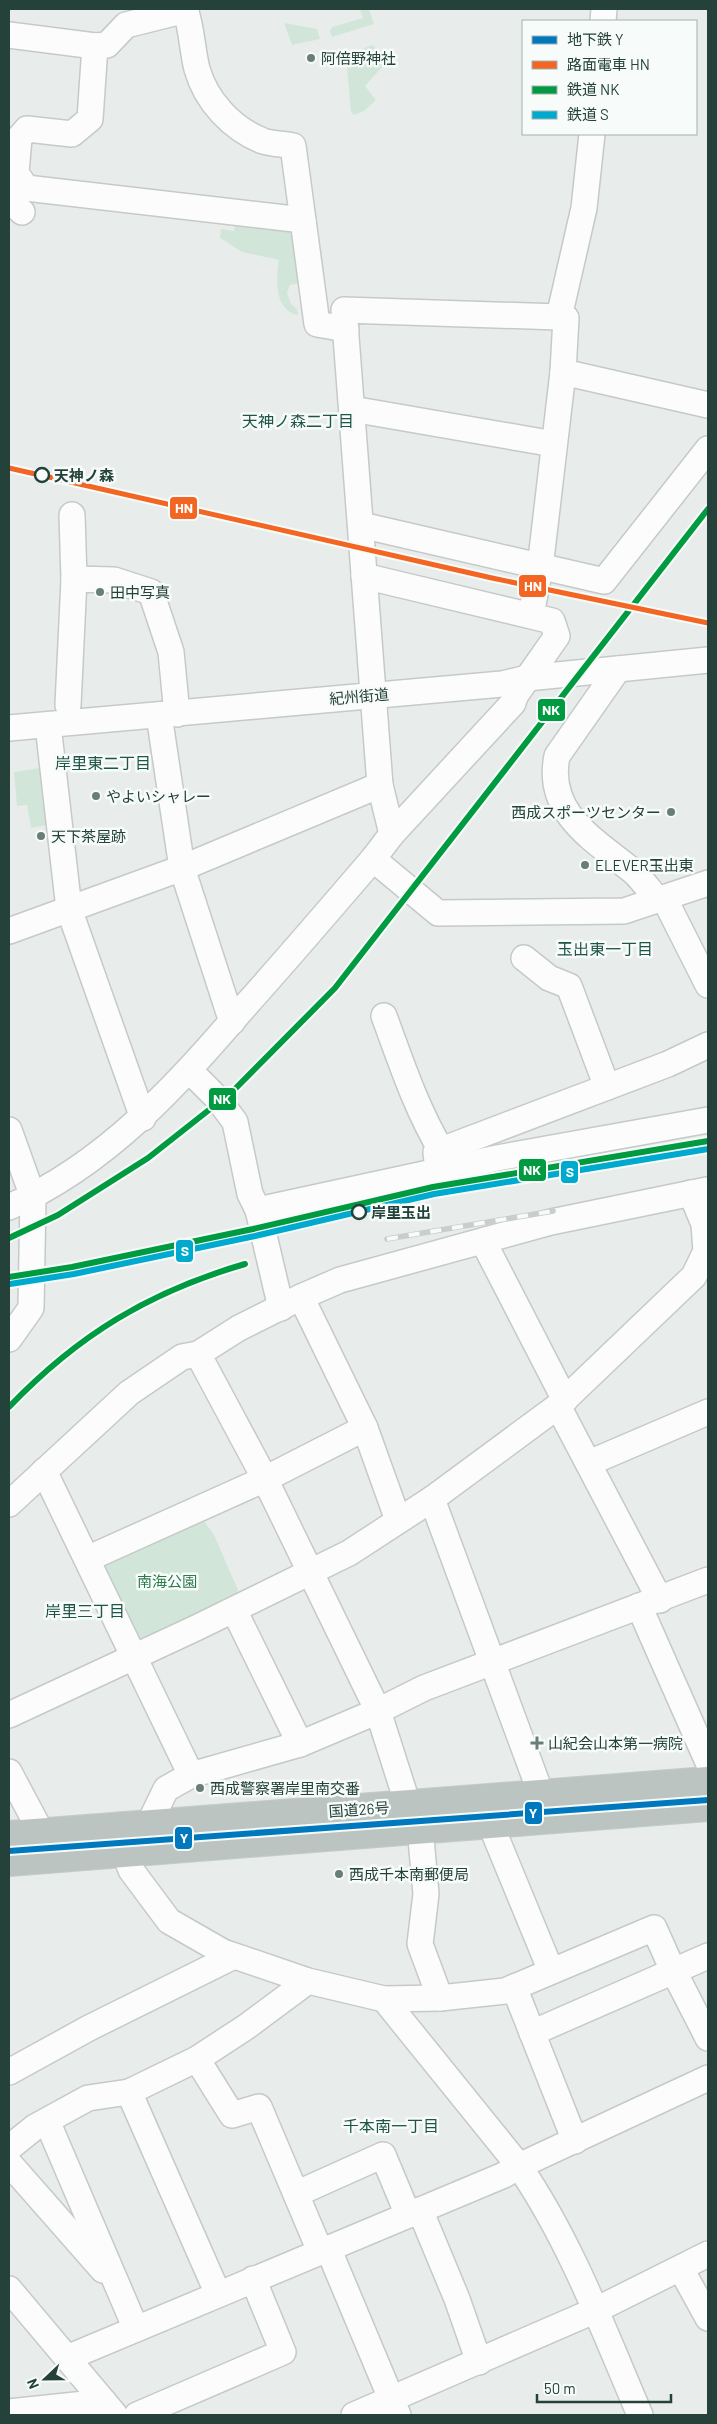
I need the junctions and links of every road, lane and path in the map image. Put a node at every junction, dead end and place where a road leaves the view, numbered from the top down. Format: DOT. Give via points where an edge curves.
graph roads {
  1 [pos="186,10"];
  2 [pos="9,35"];
  3 [pos="95,46"];
  4 [pos="592,135"];
  5 [pos="303,220"];
  6 [pos="559,317"];
  7 [pos="346,329"];
  8 [pos="563,372"];
  9 [pos="708,405"];
  10 [pos="352,410"];
  11 [pos="554,444"];
  12 [pos="708,449"];
  13 [pos="72,515"];
  14 [pos="361,525"];
  15 [pos="540,568"];
  16 [pos="364,576"];
  17 [pos="74,579"];
  18 [pos="531,615"];
  19 [pos="708,660"];
  20 [pos="618,669"];
  21 [pos="528,678"];
  22 [pos="373,694"];
  23 [pos="68,705"];
  24 [pos="168,715"];
  25 [pos="48,725"];
  26 [pos="9,728"];
  27 [pos="380,785"];
  28 [pos="392,834"];
  29 [pos="373,859"];
  30 [pos="182,868"];
  31 [pos="708,882"];
  32 [pos="661,899"];
  33 [pos="69,910"];
  34 [pos="9,931"];
  35 [pos="524,958"];
  36 [pos="703,960"];
  37 [pos="708,985"];
  38 [pos="384,1016"];
  39 [pos="232,1022"];
  40 [pos="708,1045"];
  41 [pos="190,1071"];
  42 [pos="607,1087"];
  43 [pos="143,1118"];
  44 [pos="708,1120"];
  45 [pos="9,1130"];
  46 [pos="440,1160"];
  47 [pos="700,1191"];
  48 [pos="33,1197"];
  49 [pos="9,1207"];
  50 [pos="258,1210"];
  51 [pos="482,1241"];
  52 [pos="291,1303"];
  53 [pos="20,1309"];
  54 [pos="9,1339"];
  55 [pos="198,1354"];
  56 [pos="562,1403"];
  57 [pos="708,1412"];
  58 [pos="365,1428"];
  59 [pos="589,1463"];
  60 [pos="44,1471"];
  61 [pos="265,1479"];
  62 [pos="432,1499"];
  63 [pos="9,1504"];
  64 [pos="398,1520"];
  65 [pos="87,1559"];
  66 [pos="311,1572"];
  67 [pos="708,1580"];
  68 [pos="650,1603"];
  69 [pos="234,1610"];
  70 [pos="134,1656"];
  71 [pos="491,1663"];
  72 [pos="378,1711"];
  73 [pos="9,1715"];
  74 [pos="699,1720"];
  75 [pos="300,1744"];
  76 [pos="708,1762"];
  77 [pos="9,1772"];
  78 [pos="191,1775"];
  79 [pos="708,1780"];
  80 [pos="541,1794"];
  81 [pos="708,1807"];
  82 [pos="414,1817"];
  83 [pos="490,1823"];
  84 [pos="149,1824"];
  85 [pos="41,1832"];
  86 [pos="9,1835"];
  87 [pos="124,1852"];
  88 [pos="9,1862"];
  89 [pos="234,1956"];
  90 [pos="708,1956"];
  91 [pos="551,1971"];
  92 [pos="674,1972"];
  93 [pos="308,1980"];
  94 [pos="514,1987"];
  95 [pos="440,1998"];
  96 [pos="384,1999"];
  97 [pos="532,2033"];
  98 [pos="708,2038"];
  99 [pos="197,2059"];
  100 [pos="9,2072"];
  101 [pos="708,2078"];
  102 [pos="129,2092"];
  103 [pos="47,2121"];
  104 [pos="575,2141"];
  105 [pos="9,2148"];
  106 [pos="9,2163"];
  107 [pos="520,2166"];
  108 [pos="296,2194"];
  109 [pos="414,2212"];
  110 [pos="324,2250"];
  111 [pos="708,2254"];
  112 [pos="681,2269"];
  113 [pos="253,2279"];
  114 [pos="116,2285"];
  115 [pos="9,2289"];
  116 [pos="218,2294"];
  117 [pos="596,2310"];
  118 [pos="708,2318"];
  119 [pos="136,2329"];
  120 [pos="67,2358"];
  121 [pos="479,2362"];
  122 [pos="395,2408"];
  123 [pos="110,2409"];
  124 [pos="9,2412"];
  125 [pos="137,2415"];
  126 [pos="354,2415"];
  127 [pos="640,2415"];
  1 -- 3 [label="street" via="126,25 107,45"];
  1 -- 5 [label="street" via="197,69 214,104 236,126 263,141 293,146"];
  2 -- 3 [label="street"];
  3 -- 5 [label="street" via="90,119 72,134 27,129 19,138 16,173 26,188"];
  4 -- 6 [label="street" via="584,208"];
  5 -- 7 [label="street" via="317,324"];
  6 -- 7 [label="street" via="344,310"];
  6 -- 8 [label="street" via="566,318"];
  7 -- 10 [label="street"];
  8 -- 9 [label="street"];
  8 -- 11 [label="street"];
  10 -- 11 [label="street"];
  10 -- 14 [label="street"];
  11 -- 15 [label="street"];
  12 -- 15 [label="street" via="604,581"];
  13 -- 17 [label="street"];
  14 -- 15 [label="street"];
  14 -- 16 [label="street"];
  15 -- 18 [label="street"];
  16 -- 18 [label="street"];
  16 -- 22 [label="street"];
  17 -- 23 [label="street"];
  17 -- 24 [label="street" via="114,580 150,592 171,652"];
  18 -- 21 [label="street" via="552,622 557,636"];
  19 -- 20 [label="street, 紀州街道"];
  20 -- 21 [label="street, 紀州街道"];
  20 -- 32 [label="street" via="558,756 555,768 558,791 565,810 589,839"];
  21 -- 22 [label="street, 紀州街道" via="502,684"];
  21 -- 28 [label="street" via="513,703"];
  22 -- 24 [label="street, 紀州街道"];
  22 -- 27 [label="street"];
  24 -- 25 [label="street, 紀州街道"];
  24 -- 30 [label="street"];
  25 -- 26 [label="street, 紀州街道"];
  25 -- 33 [label="street"];
  27 -- 28 [label="street"];
  27 -- 30 [label="street"];
  28 -- 29 [label="street"];
  29 -- 32 [label="street" via="438,913 624,911"];
  29 -- 39 [label="street"];
  30 -- 33 [label="street"];
  30 -- 39 [label="street"];
  31 -- 32 [label="street"];
  32 -- 36 [label="street"];
  33 -- 34 [label="street"];
  33 -- 43 [label="street"];
  35 -- 42 [label="street" via="549,978 569,986"];
  36 -- 37 [label="street"];
  38 -- 46 [label="street"];
  39 -- 41 [label="street"];
  40 -- 42 [label="street"];
  41 -- 43 [label="street"];
  41 -- 50 [label="street" via="235,1122 250,1194"];
  42 -- 46 [label="street"];
  43 -- 48 [label="street" via="86,1164"];
  44 -- 46 [label="street" via="497,1158"];
  45 -- 48 [label="street"];
  46 -- 50 [label="street"];
  47 -- 51 [label="street" via="552,1222"];
  47 -- 56 [label="street" via="706,1251 694,1276"];
  48 -- 49 [label="street"];
  48 -- 53 [label="street"];
  50 -- 52 [label="street"];
  51 -- 52 [label="street" via="340,1280"];
  51 -- 56 [label="street"];
  52 -- 55 [label="street" via="239,1328"];
  52 -- 58 [label="street"];
  53 -- 54 [label="street"];
  55 -- 60 [label="street" via="182,1357 129,1393"];
  55 -- 61 [label="street"];
  56 -- 59 [label="street"];
  56 -- 62 [label="street"];
  57 -- 59 [label="street"];
  58 -- 61 [label="street"];
  58 -- 64 [label="street"];
  59 -- 68 [label="street"];
  60 -- 63 [label="street"];
  60 -- 65 [label="street"];
  61 -- 65 [label="street"];
  61 -- 66 [label="street"];
  62 -- 64 [label="street"];
  62 -- 71 [label="street"];
  64 -- 66 [label="street" via="349,1553"];
  65 -- 70 [label="street"];
  66 -- 69 [label="street"];
  66 -- 72 [label="street"];
  67 -- 68 [label="street"];
  68 -- 71 [label="street"];
  68 -- 74 [label="street"];
  69 -- 70 [label="street"];
  69 -- 75 [label="street"];
  70 -- 73 [label="street"];
  70 -- 78 [label="street"];
  71 -- 72 [label="street" via="424,1688"];
  71 -- 80 [label="street"];
  72 -- 75 [label="street"];
  72 -- 82 [label="street"];
  74 -- 76 [label="street"];
  75 -- 78 [label="street"];
  77 -- 85 [label="street"];
  78 -- 84 [label="street" via="166,1789"];
  79 -- 80 [label="highway, 国道26号"];
  80 -- 82 [label="highway, 国道26号"];
  81 -- 83 [label="highway, 国道26号"];
  82 -- 83 [label="highway, 国道26号"];
  82 -- 84 [label="highway, 国道26号"];
  82 -- 87 [label="highway, 国道26号"];
  82 -- 95 [label="street" via="426,1894 420,1944"];
  83 -- 91 [label="street"];
  84 -- 85 [label="highway, 国道26号"];
  85 -- 86 [label="highway, 国道26号"];
  87 -- 88 [label="highway, 国道26号"];
  87 -- 89 [label="street" via="130,1870 169,1921"];
  89 -- 93 [label="street"];
  89 -- 100 [label="street"];
  90 -- 92 [label="street"];
  91 -- 92 [label="street" via="654,1928"];
  91 -- 94 [label="street"];
  92 -- 97 [label="street"];
  92 -- 98 [label="street"];
  93 -- 96 [label="street"];
  93 -- 99 [label="street"];
  94 -- 95 [label="street" via="505,1991"];
  94 -- 97 [label="street"];
  95 -- 96 [label="street"];
  96 -- 107 [label="street"];
  97 -- 104 [label="street"];
  99 -- 102 [label="street"];
  99 -- 108 [label="street" via="232,2115 259,2107"];
  101 -- 104 [label="street"];
  102 -- 103 [label="street" via="88,2098"];
  102 -- 116 [label="street"];
  103 -- 105 [label="street"];
  103 -- 114 [label="street"];
  104 -- 107 [label="street"];
  106 -- 114 [label="street"];
  107 -- 109 [label="street"];
  107 -- 117 [label="street" via="535,2189"];
  108 -- 109 [label="street" via="383,2155"];
  108 -- 110 [label="street"];
  109 -- 110 [label="street"];
  109 -- 121 [label="street" via="457,2300"];
  110 -- 113 [label="street"];
  110 -- 122 [label="street"];
  111 -- 112 [label="street"];
  112 -- 117 [label="street"];
  112 -- 118 [label="street"];
  113 -- 116 [label="street"];
  113 -- 125 [label="street" via="283,2352"];
  114 -- 119 [label="street"];
  115 -- 120 [label="street"];
  116 -- 119 [label="street"];
  117 -- 121 [label="street"];
  117 -- 127 [label="street"];
  119 -- 120 [label="street"];
  120 -- 123 [label="street"];
  121 -- 122 [label="street"];
  122 -- 126 [label="street"];
  123 -- 124 [label="street"];
}
